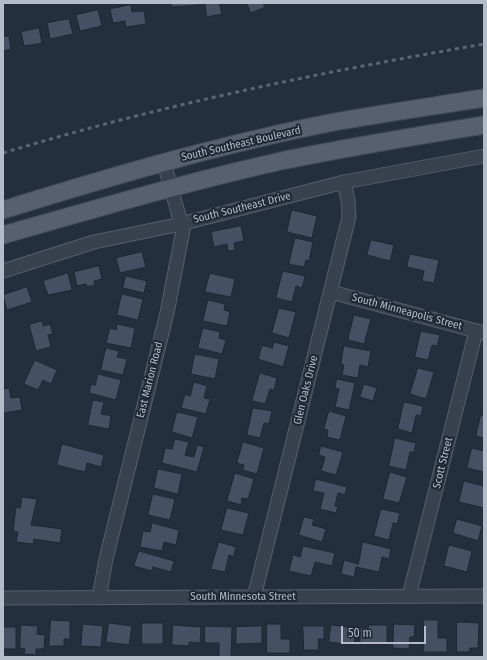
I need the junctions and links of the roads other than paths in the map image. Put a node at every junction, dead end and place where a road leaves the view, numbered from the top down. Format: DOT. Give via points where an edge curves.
graph roads {
  1 [pos="484,98"];
  2 [pos="484,125"];
  3 [pos="484,156"];
  4 [pos="164,163"];
  5 [pos="344,182"];
  6 [pos="172,188"];
  7 [pos="3,210"];
  8 [pos="181,224"];
  9 [pos="3,236"];
  10 [pos="3,271"];
  11 [pos="331,292"];
  12 [pos="480,332"];
  13 [pos="409,596"];
  14 [pos="484,596"];
  15 [pos="254,597"];
  16 [pos="3,598"];
  17 [pos="99,598"];
  1 -- 4 [label="main road, South Southeast Boulevard" via="334,122 217,148"];
  2 -- 6 [label="main road" via="281,161"];
  3 -- 5 [label="street, South Southeast Drive"];
  4 -- 6 [label="street, East Marion Road"];
  4 -- 7 [label="main road, South Southeast Boulevard"];
  5 -- 8 [label="street, South Southeast Drive"];
  5 -- 11 [label="street, Glen Oaks Drive" via="349,217"];
  6 -- 8 [label="street, East Marion Road"];
  6 -- 9 [label="main road"];
  8 -- 10 [label="street, South Southeast Drive" via="94,242"];
  8 -- 17 [label="street, East Marion Road" via="183,230 167,313 106,559"];
  11 -- 12 [label="street, South Minneapolis Street"];
  11 -- 15 [label="street, Glen Oaks Drive"];
  12 -- 13 [label="street, Scott Street"];
  13 -- 14 [label="street, South Minnesota Street"];
  13 -- 15 [label="street, South Minnesota Street"];
  15 -- 17 [label="street, South Minnesota Street"];
  16 -- 17 [label="street, South Minnesota Street"];
}
